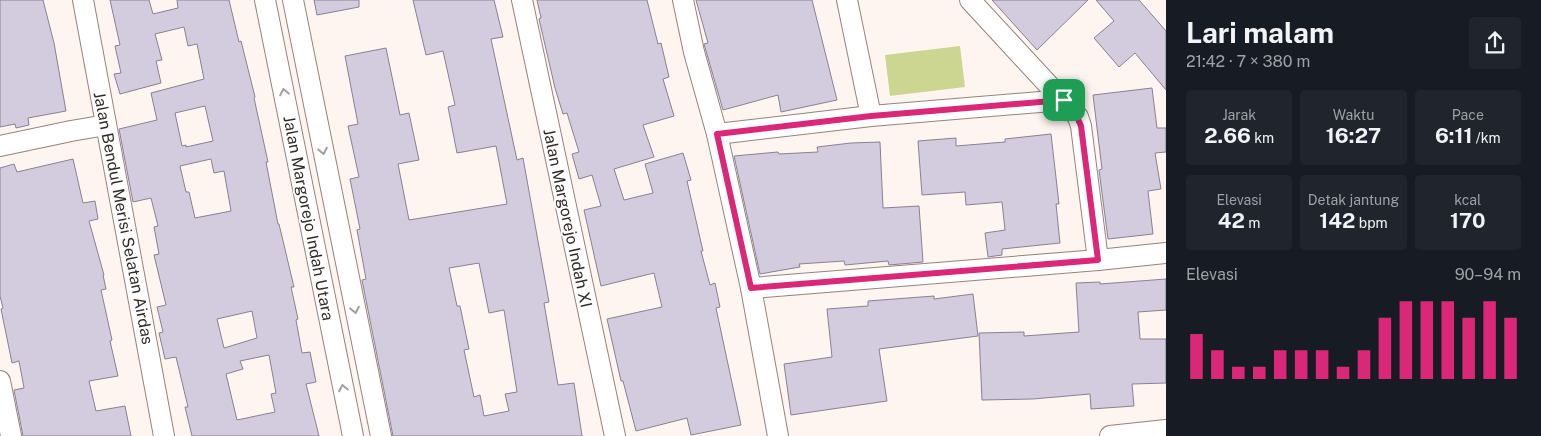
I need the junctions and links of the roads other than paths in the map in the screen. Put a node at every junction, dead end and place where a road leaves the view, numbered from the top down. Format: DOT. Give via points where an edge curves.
graph roads {
  1 [pos="83,0"];
  2 [pos="265,0"];
  3 [pos="293,0"];
  4 [pos="522,0"];
  5 [pos="683,0"];
  6 [pos="847,0"];
  7 [pos="970,0"];
  8 [pos="1064,100"];
  9 [pos="871,116"];
  10 [pos="106,125"];
  11 [pos="717,134"];
  12 [pos="0,146"];
  13 [pos="1166,253"];
  14 [pos="1098,260"];
  15 [pos="751,288"];
  16 [pos="0,381"];
  17 [pos="1166,430"];
  18 [pos="11,436"];
  19 [pos="164,436"];
  20 [pos="353,436"];
  21 [pos="381,436"];
  22 [pos="615,436"];
  23 [pos="778,436"];
  24 [pos="1110,436"];
  1 -- 10 [label="street, Jalan Bendul Merisi Selatan Airdas"];
  20 -- 2 [label="street, Jalan Margorejo Indah Utara, one-way"];
  3 -- 21 [label="street, Jalan Margorejo Indah Utara, one-way"];
  4 -- 22 [label="street, Jalan Margorejo Indah XI"];
  5 -- 11 [label="street"];
  6 -- 9 [label="street"];
  7 -- 8 [label="street"];
  8 -- 9 [label="street"];
  8 -- 14 [label="street" via="1074,110 1081,126"];
  9 -- 11 [label="street"];
  10 -- 12 [label="street"];
  10 -- 19 [label="street, Jalan Bendul Merisi Selatan Airdas"];
  11 -- 15 [label="street"];
  13 -- 14 [label="street"];
  14 -- 15 [label="street"];
  15 -- 23 [label="street"];
  16 -- 18 [label="street"];
  17 -- 24 [label="street"];
}
